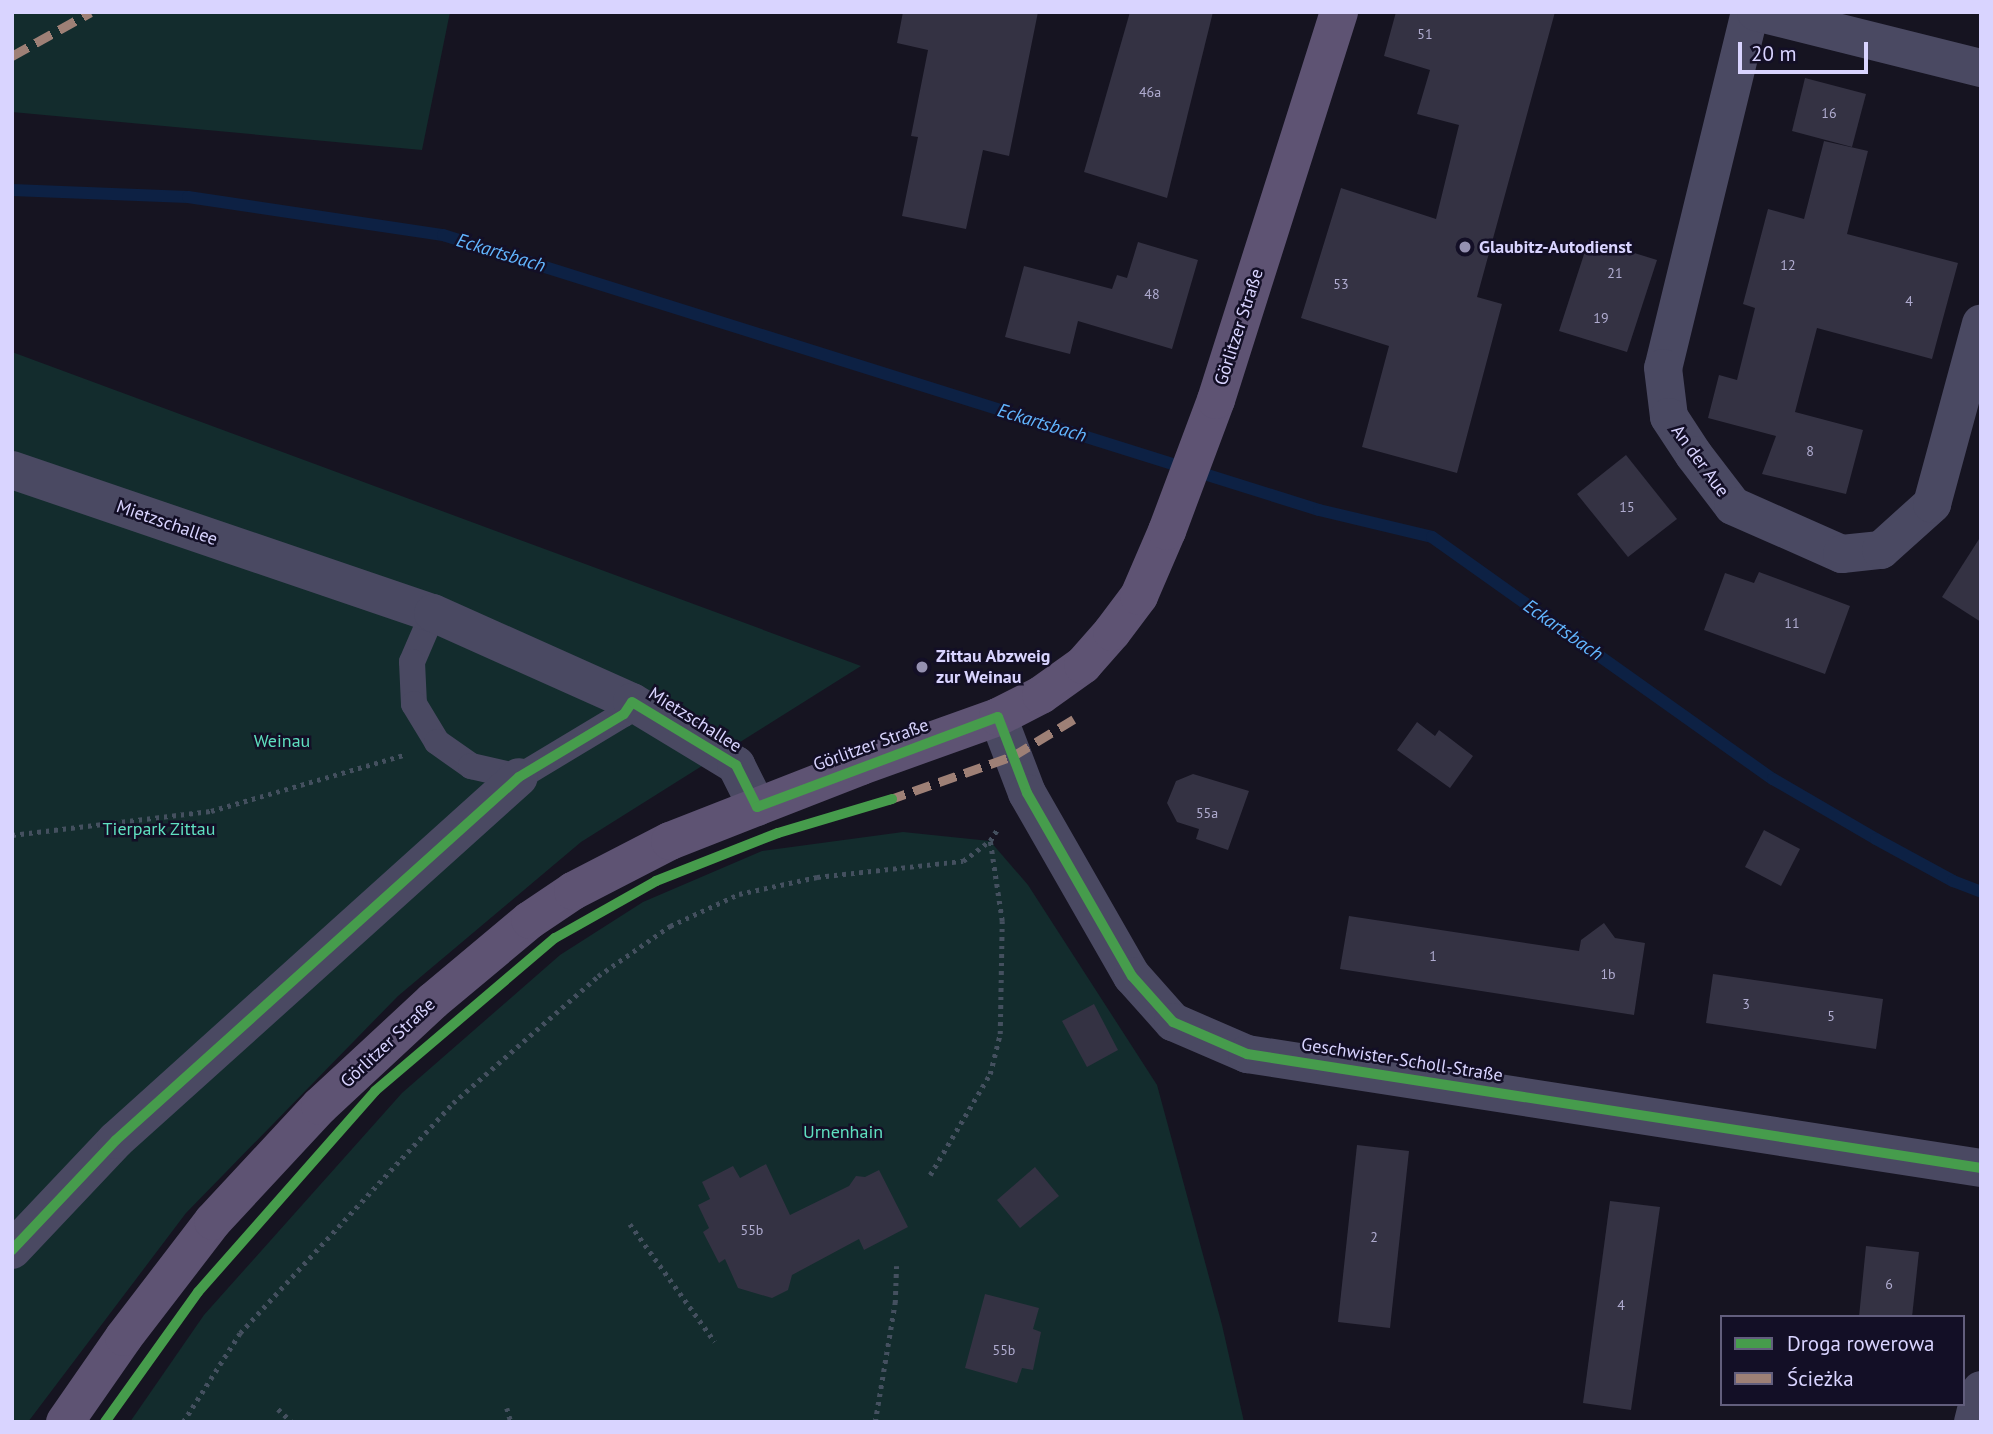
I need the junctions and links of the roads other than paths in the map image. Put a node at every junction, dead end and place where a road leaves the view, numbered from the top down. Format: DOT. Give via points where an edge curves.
graph roads {
  1 [pos="1339,12"];
  2 [pos="1750,12"];
  3 [pos="1756,12"];
  4 [pos="1981,68"];
  5 [pos="1981,324"];
  6 [pos="12,470"];
  7 [pos="433,613"];
  8 [pos="632,702"];
  9 [pos="998,717"];
  10 [pos="519,777"];
  11 [pos="757,807"];
  12 [pos="1981,1168"];
  13 [pos="12,1250"];
  14 [pos="1981,1390"];
  15 [pos="65,1422"];
  16 [pos="1973,1422"];
  1 -- 9 [label="main road, Görlitzer Straße" via="1216,400 1139,596 1112,632 1072,672 1041,695"];
  2 -- 5 [label="street, An der Aue" via="1663,368 1669,417 1694,455 1733,506 1842,554 1881,550 1932,504"];
  3 -- 4 [label="street"];
  6 -- 7 [label="street, Mietzschallee"];
  7 -- 8 [label="street, Mietzschallee"];
  7 -- 10 [label="lane" via="412,662 414,704 437,742 471,766"];
  8 -- 10 [label="lane" via="624,714"];
  8 -- 11 [label="street, Mietzschallee" via="736,765"];
  9 -- 11 [label="main road, Görlitzer Straße"];
  9 -- 12 [label="street, Geschwister-Scholl-Straße" via="1027,793 1125,965 1173,1022 1247,1054"];
  10 -- 13 [label="street" via="116,1140"];
  11 -- 15 [label="main road, Görlitzer Straße" via="670,841 573,891 530,920 433,1000 320,1106 213,1221"];
  14 -- 16 [label="street"];
}
